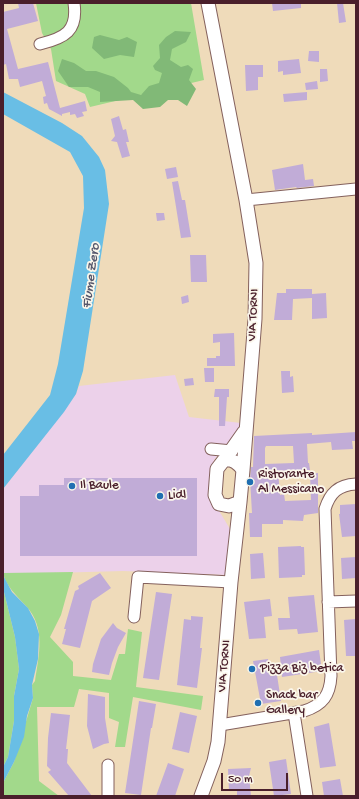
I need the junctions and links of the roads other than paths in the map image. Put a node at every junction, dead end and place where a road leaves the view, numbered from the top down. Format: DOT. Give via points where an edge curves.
graph roads {
  1 [pos="74,3"];
  2 [pos="208,3"];
  3 [pos="40,44"];
  4 [pos="356,189"];
  5 [pos="246,200"];
  6 [pos="245,430"];
  7 [pos="211,449"];
  8 [pos="229,455"];
  9 [pos="243,470"];
  10 [pos="356,484"];
  11 [pos="240,502"];
  12 [pos="219,504"];
  13 [pos="236,533"];
  14 [pos="231,582"];
  15 [pos="356,600"];
  16 [pos="328,602"];
  17 [pos="134,617"];
  18 [pos="294,713"];
  19 [pos="220,725"];
  20 [pos="108,765"];
  21 [pos="206,793"];
  22 [pos="108,796"];
  23 [pos="307,796"];
  1 -- 3 [label="street" via="74,24 65,35"];
  2 -- 5 [label="main road, VIA TORNI"];
  4 -- 5 [label="street"];
  5 -- 6 [label="main road, VIA TORNI" via="256,263 255,319"];
  6 -- 8 [label="main road, VIA TORNI"];
  6 -- 9 [label="main road, VIA TORNI"];
  7 -- 8 [label="street"];
  8 -- 9 [label="main road"];
  8 -- 12 [label="main road, VIA TORNI" via="217,469 215,494"];
  9 -- 11 [label="main road, VIA TORNI"];
  10 -- 16 [label="street" via="338,488 329,498 325,509"];
  11 -- 12 [label="main road" via="229,506"];
  11 -- 13 [label="main road, VIA TORNI"];
  12 -- 13 [label="main road, VIA TORNI"];
  13 -- 14 [label="main road, VIA TORNI"];
  14 -- 17 [label="street" via="138,577"];
  14 -- 19 [label="main road, VIA TORNI"];
  15 -- 16 [label="street"];
  16 -- 18 [label="street" via="330,688 317,706"];
  18 -- 19 [label="street"];
  18 -- 23 [label="street"];
  19 -- 21 [label="main road, VIA TORNI"];
  20 -- 22 [label="street"];
}
